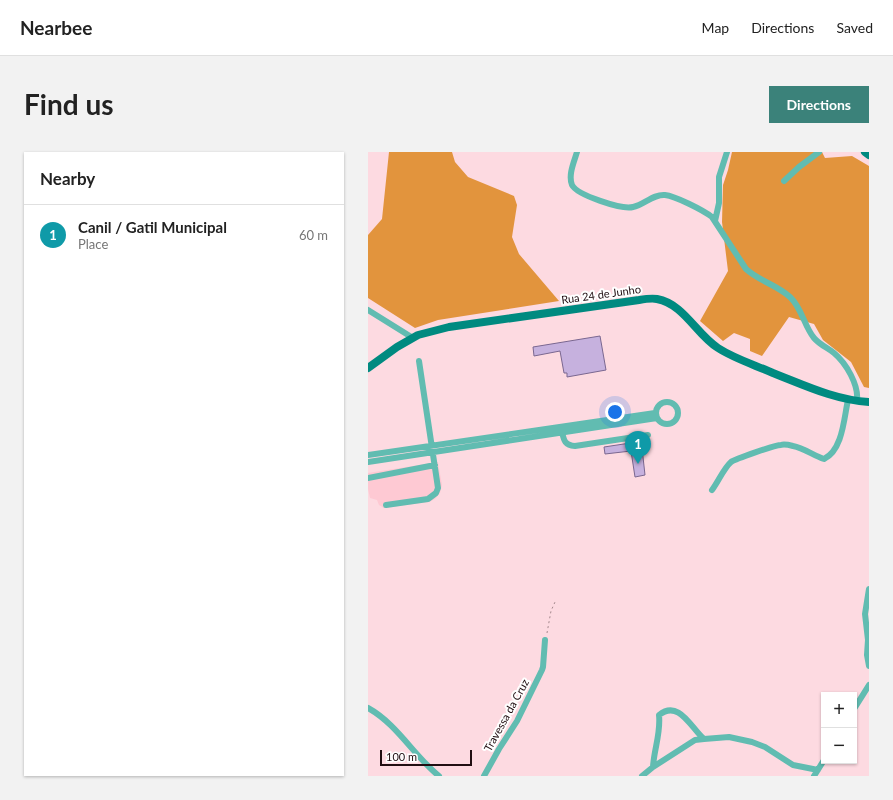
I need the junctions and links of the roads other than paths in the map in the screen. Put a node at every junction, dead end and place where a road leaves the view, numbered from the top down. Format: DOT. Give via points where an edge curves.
graph roads {
  1 [pos="577,152"];
  2 [pos="728,152"];
  3 [pos="819,152"];
  4 [pos="865,152"];
  5 [pos="869,155"];
  6 [pos="784,181"];
  7 [pos="715,221"];
  8 [pos="368,310"];
  9 [pos="413,338"];
  10 [pos="419,361"];
  11 [pos="368,368"];
  12 [pos="848,400"];
  13 [pos="857,401"];
  14 [pos="869,402"];
  15 [pos="656,415"];
  16 [pos="562,429"];
  17 [pos="648,435"];
  18 [pos="433,449"];
  19 [pos="368,456"];
  20 [pos="368,462"];
  21 [pos="436,465"];
  22 [pos="368,478"];
  23 [pos="712,490"];
  24 [pos="386,505"];
  25 [pos="869,589"];
  26 [pos="545,640"];
  27 [pos="869,666"];
  28 [pos="869,685"];
  29 [pos="857,704"];
  30 [pos="368,708"];
  31 [pos="704,739"];
  32 [pos="822,764"];
  33 [pos="653,767"];
  34 [pos="818,770"];
  35 [pos="439,776"];
  36 [pos="484,776"];
  37 [pos="642,776"];
  38 [pos="814,776"];
  1 -- 7 [label="street" via="570,179 572,185 581,193 632,208 665,195 705,212"];
  2 -- 7 [label="street" via="719,177 719,203"];
  3 -- 6 [label="street"];
  4 -- 5 [label="main road"];
  7 -- 13 [label="street" via="746,269 789,296 815,339 841,360 856,390"];
  8 -- 9 [label="street"];
  9 -- 11 [label="main road, Rua 24 de Junho"];
  9 -- 12 [label="main road, Rua 24 de Junho" via="449,327 656,298 679,310 709,341 729,354"];
  10 -- 18 [label="street"];
  12 -- 13 [label="main road, Rua 24 de Junho"];
  12 -- 23 [label="street" via="839,441 829,457 824,459 795,446 769,447 731,462"];
  13 -- 14 [label="main road, Rua 24 de Junho"];
  15 -- 16 [label="street"];
  16 -- 17 [label="street" via="564,440 569,446"];
  16 -- 18 [label="street"];
  18 -- 19 [label="street"];
  18 -- 20 [label="street"];
  18 -- 21 [label="street"];
  21 -- 22 [label="street"];
  21 -- 24 [label="street" via="438,488 432,497"];
  25 -- 27 [label="street" via="864,614"];
  26 -- 36 [label="street, Travessa da Cruz" via="542,670 517,721"];
  28 -- 29 [label="street"];
  30 -- 35 [label="street" via="377,712"];
  31 -- 33 [label="street" via="695,740"];
  31 -- 33 [label="street" via="682,713 672,710 663,712 660,715"];
  31 -- 34 [label="street" via="729,737 752,742 793,765"];
  32 -- 34 [label="street"];
  33 -- 37 [label="street"];
  34 -- 38 [label="street"];
}
